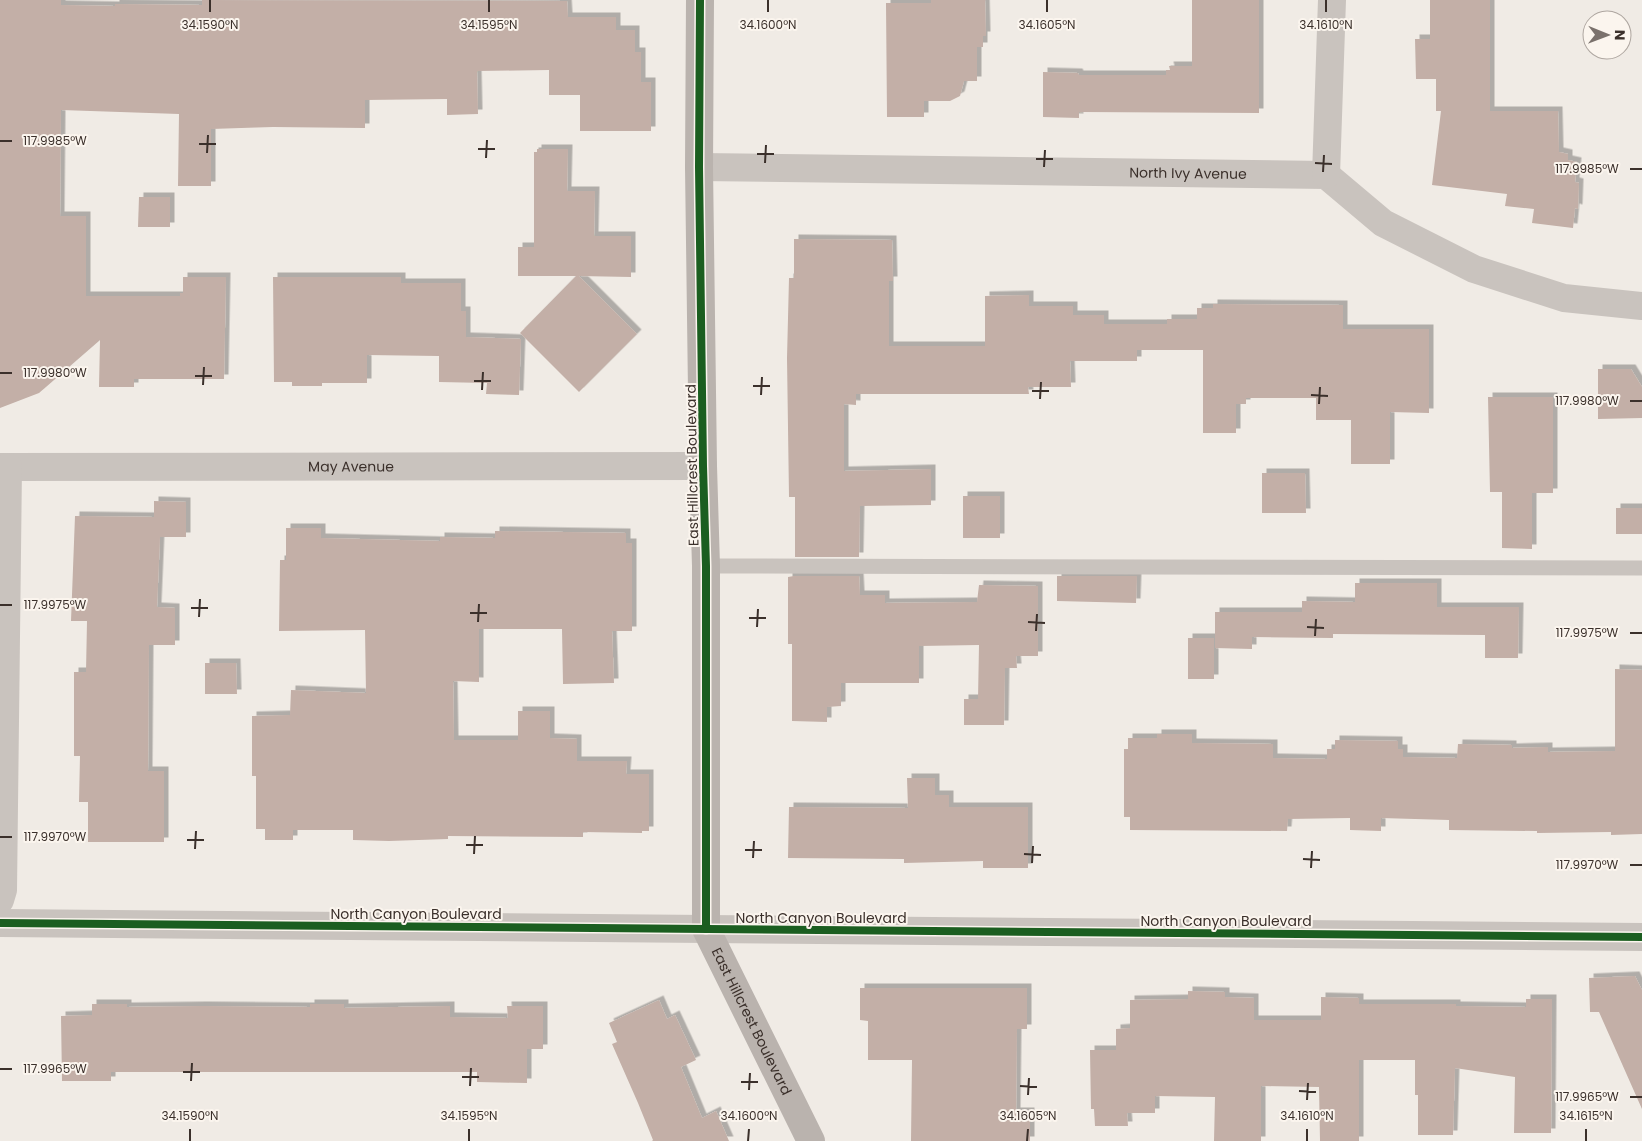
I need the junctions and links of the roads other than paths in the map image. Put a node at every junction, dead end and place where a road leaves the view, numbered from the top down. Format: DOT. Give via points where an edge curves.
graph roads {
  1 [pos="700,0"];
  2 [pos="1332,0"];
  3 [pos="700,167"];
  4 [pos="1326,175"];
  5 [pos="1642,306"];
  6 [pos="703,466"];
  7 [pos="4,467"];
  8 [pos="706,566"];
  9 [pos="1642,568"];
  10 [pos="0,900"];
  11 [pos="0,923"];
  12 [pos="706,929"];
  13 [pos="1642,937"];
  14 [pos="810,1141"];
  1 -- 3 [label="street, East Hillcrest Boulevard"];
  2 -- 4 [label="street"];
  3 -- 4 [label="street, North Ivy Avenue"];
  3 -- 6 [label="street, East Hillcrest Boulevard"];
  4 -- 5 [label="street" via="1384,223 1474,269 1564,298"];
  6 -- 7 [label="street, May Avenue"];
  6 -- 8 [label="street, East Hillcrest Boulevard"];
  7 -- 10 [label="street"];
  8 -- 9 [label="lane"];
  8 -- 12 [label="street, East Hillcrest Boulevard"];
  11 -- 12 [label="street, North Canyon Boulevard"];
  12 -- 13 [label="street, North Canyon Boulevard"];
  12 -- 14 [label="street, East Hillcrest Boulevard"];
}
